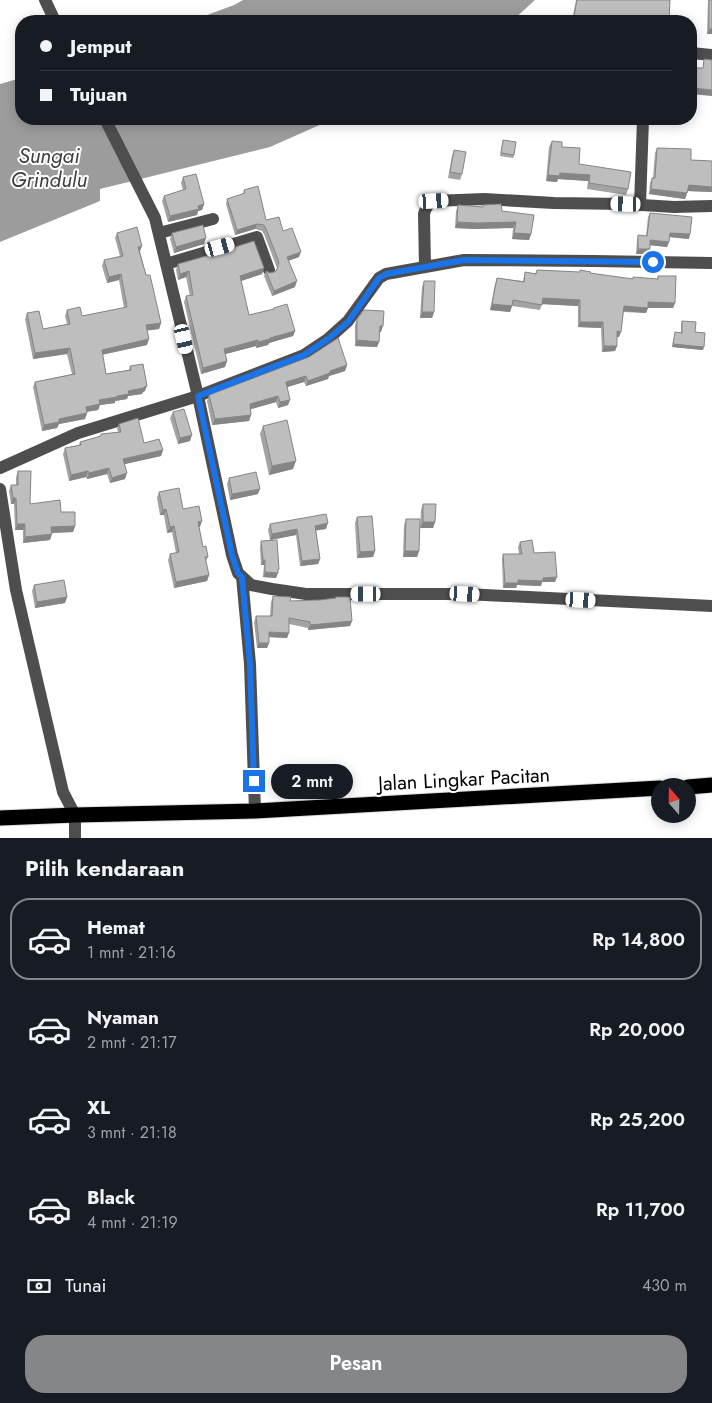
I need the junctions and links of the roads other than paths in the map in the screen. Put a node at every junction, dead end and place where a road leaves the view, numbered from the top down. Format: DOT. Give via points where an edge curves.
graph roads {
  1 [pos="45,0"];
  2 [pos="52,15"];
  3 [pos="697,54"];
  4 [pos="712,55"];
  5 [pos="108,125"];
  6 [pos="643,125"];
  7 [pos="640,205"];
  8 [pos="712,206"];
  9 [pos="213,219"];
  10 [pos="159,233"];
  11 [pos="712,263"];
  12 [pos="166,264"];
  13 [pos="424,267"];
  14 [pos="269,270"];
  15 [pos="198,396"];
  16 [pos="0,468"];
  17 [pos="0,489"];
  18 [pos="242,577"];
  19 [pos="712,606"];
  20 [pos="712,785"];
  21 [pos="696,786"];
  22 [pos="651,789"];
  23 [pos="255,811"];
  24 [pos="75,815"];
  25 [pos="0,818"];
  26 [pos="75,838"];
  1 -- 2 [label="street"];
  3 -- 4 [label="street"];
  5 -- 10 [label="street" via="155,218"];
  6 -- 7 [label="street"];
  7 -- 8 [label="street"];
  7 -- 13 [label="street" via="484,199 434,201 425,208 424,214"];
  9 -- 10 [label="street"];
  10 -- 12 [label="street"];
  11 -- 13 [label="street" via="464,260"];
  12 -- 14 [label="street" via="257,238"];
  12 -- 15 [label="street"];
  13 -- 15 [label="street" via="379,278 348,322 304,355"];
  15 -- 16 [label="street" via="78,433"];
  15 -- 18 [label="street" via="232,555"];
  17 -- 24 [label="street" via="16,590 63,792"];
  18 -- 19 [label="street" via="251,585 306,594 465,594"];
  18 -- 23 [label="street" via="250,664"];
  20 -- 21 [label="highway"];
  22 -- 23 [label="highway, Jalan Lingkar Pacitan"];
  23 -- 24 [label="highway, Jalan Lingkar Pacitan"];
  24 -- 25 [label="highway, Jalan Lingkar Pacitan"];
  24 -- 26 [label="street"];
}
